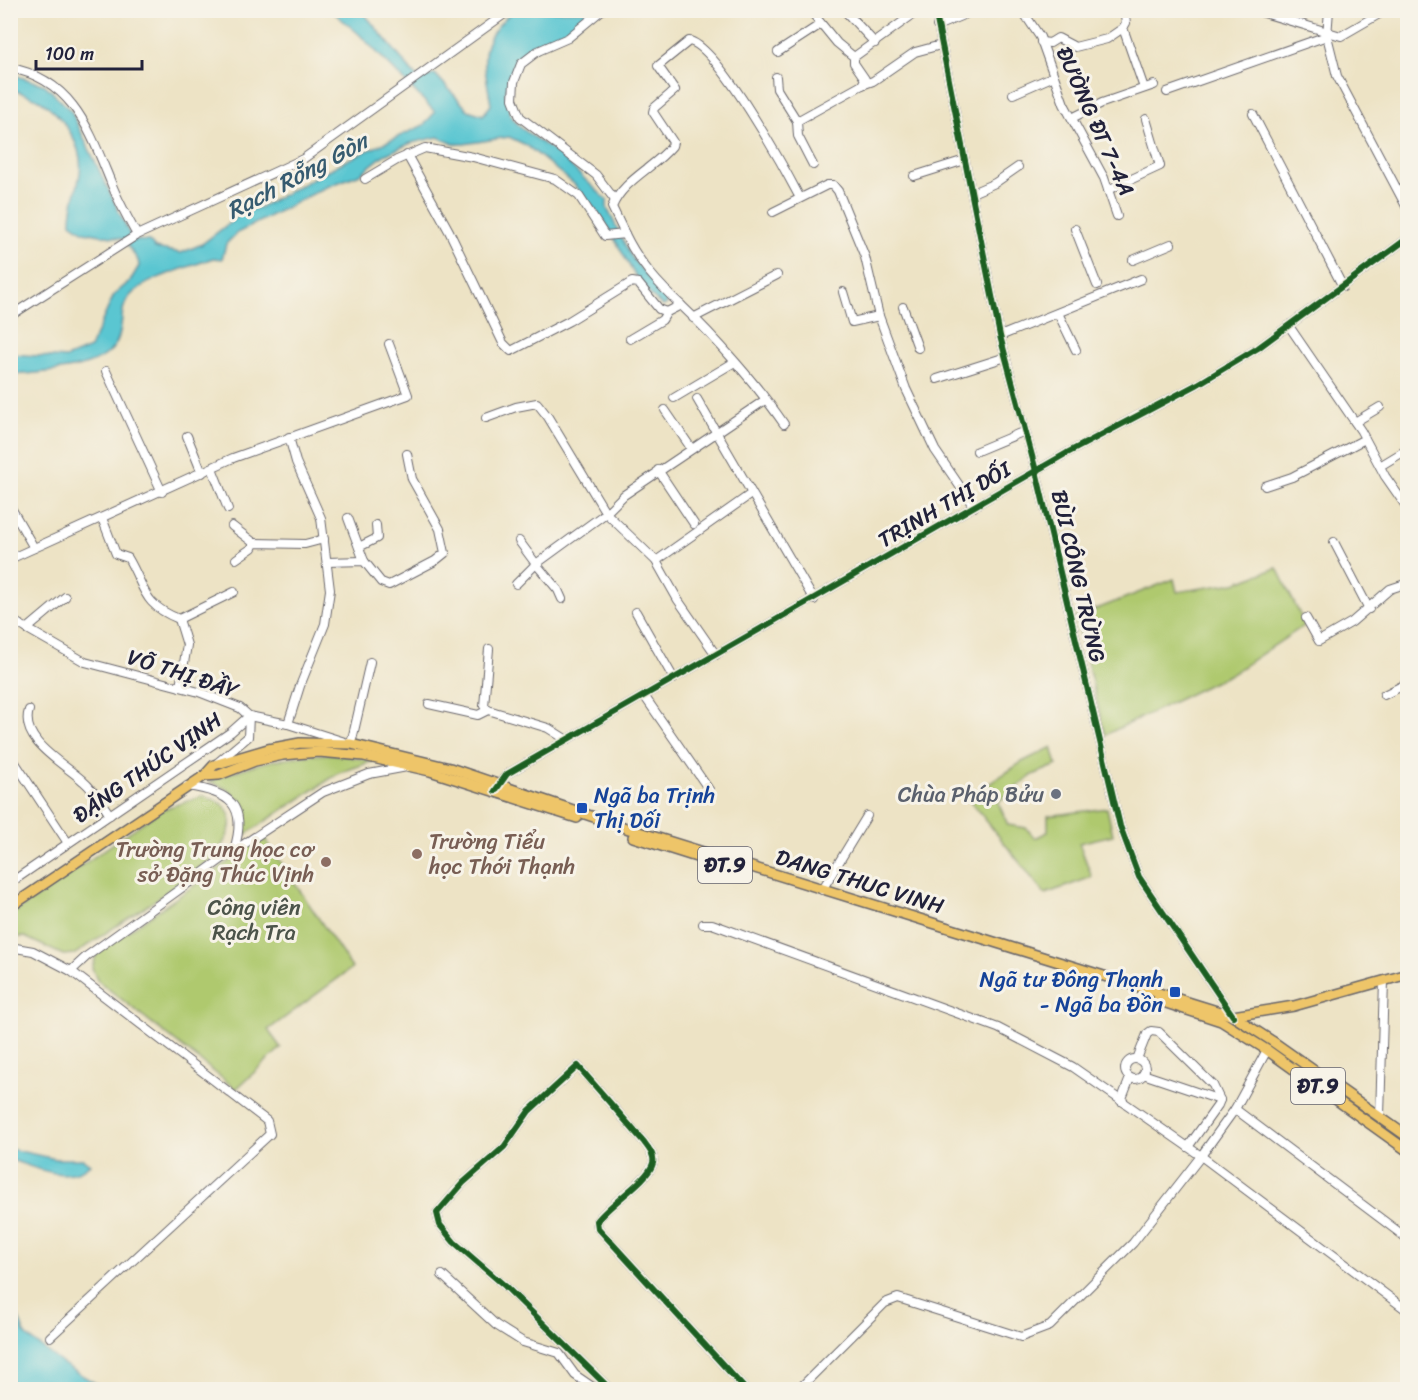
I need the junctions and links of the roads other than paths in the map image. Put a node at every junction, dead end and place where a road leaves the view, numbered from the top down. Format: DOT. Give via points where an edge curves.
graph roads {
  1 [pos="510,10"];
  2 [pos="602,10"];
  3 [pos="810,10"];
  4 [pos="844,10"];
  5 [pos="919,10"];
  6 [pos="935,10"];
  7 [pos="975,10"];
  8 [pos="1022,10"];
  9 [pos="1124,10"];
  10 [pos="1254,10"];
  11 [pos="1329,10"];
  12 [pos="1386,10"];
  13 [pos="821,24"];
  14 [pos="938,27"];
  15 [pos="1123,28"];
  16 [pos="1327,34"];
  17 [pos="1041,42"];
  18 [pos="875,43"];
  19 [pos="941,45"];
  20 [pos="778,52"];
  21 [pos="855,57"];
  22 [pos="10,68"];
  23 [pos="1054,76"];
  24 [pos="776,77"];
  25 [pos="862,85"];
  26 [pos="1154,85"];
  27 [pos="1144,88"];
  28 [pos="1167,92"];
  29 [pos="1013,93"];
  30 [pos="1253,114"];
  31 [pos="1072,118"];
  32 [pos="1146,119"];
  33 [pos="797,121"];
  34 [pos="407,156"];
  35 [pos="965,160"];
  36 [pos="813,165"];
  37 [pos="1018,167"];
  38 [pos="915,176"];
  39 [pos="366,180"];
  40 [pos="1108,190"];
  41 [pos="972,193"];
  42 [pos="800,198"];
  43 [pos="615,200"];
  44 [pos="1407,210"];
  45 [pos="773,212"];
  46 [pos="1117,216"];
  47 [pos="1075,230"];
  48 [pos="623,235"];
  49 [pos="135,236"];
  50 [pos="1407,238"];
  51 [pos="1171,244"];
  52 [pos="1133,260"];
  53 [pos="777,275"];
  54 [pos="1142,279"];
  55 [pos="1097,285"];
  56 [pos="1343,287"];
  57 [pos="843,292"];
  58 [pos="681,304"];
  59 [pos="903,307"];
  60 [pos="668,312"];
  61 [pos="1059,313"];
  62 [pos="10,316"];
  63 [pos="879,316"];
  64 [pos="693,318"];
  65 [pos="1289,326"];
  66 [pos="1000,336"];
  67 [pos="630,339"];
  68 [pos="389,344"];
  69 [pos="918,348"];
  70 [pos="1076,350"];
  71 [pos="1006,357"];
  72 [pos="734,363"];
  73 [pos="106,371"];
  74 [pos="937,379"];
  75 [pos="674,398"];
  76 [pos="697,399"];
  77 [pos="765,400"];
  78 [pos="1380,407"];
  79 [pos="665,410"];
  80 [pos="486,418"];
  81 [pos="1355,422"];
  82 [pos="784,424"];
  83 [pos="1025,431"];
  84 [pos="715,434"];
  85 [pos="187,436"];
  86 [pos="289,437"];
  87 [pos="1365,439"];
  88 [pos="691,448"];
  89 [pos="1407,449"];
  90 [pos="976,451"];
  91 [pos="407,454"];
  92 [pos="1380,466"];
  93 [pos="212,468"];
  94 [pos="658,470"];
  95 [pos="1036,471"];
  96 [pos="202,473"];
  97 [pos="1265,486"];
  98 [pos="162,492"];
  99 [pos="751,494"];
  100 [pos="10,506"];
  101 [pos="974,507"];
  102 [pos="228,509"];
  103 [pos="1407,509"];
  104 [pos="606,513"];
  105 [pos="102,518"];
  106 [pos="348,518"];
  107 [pos="694,524"];
  108 [pos="376,525"];
  109 [pos="232,526"];
  110 [pos="324,539"];
  111 [pos="519,541"];
  112 [pos="1334,542"];
  113 [pos="254,543"];
  114 [pos="359,547"];
  115 [pos="34,548"];
  116 [pos="10,559"];
  117 [pos="236,560"];
  118 [pos="364,561"];
  119 [pos="656,561"];
  120 [pos="327,562"];
  121 [pos="536,564"];
  122 [pos="1407,583"];
  123 [pos="516,584"];
  124 [pos="234,592"];
  125 [pos="65,597"];
  126 [pos="562,599"];
  127 [pos="814,600"];
  128 [pos="1369,609"];
  129 [pos="636,612"];
  130 [pos="1306,618"];
  131 [pos="10,619"];
  132 [pos="179,619"];
  133 [pos="27,629"];
  134 [pos="489,649"];
  135 [pos="716,655"];
  136 [pos="370,662"];
  137 [pos="674,679"];
  138 [pos="1407,683"];
  139 [pos="180,687"];
  140 [pos="1384,695"];
  141 [pos="645,697"];
  142 [pos="429,704"];
  143 [pos="30,710"];
  144 [pos="488,710"];
  145 [pos="249,716"];
  146 [pos="288,724"];
  147 [pos="567,740"];
  148 [pos="351,744"];
  149 [pos="10,755"];
  150 [pos="214,765"];
  151 [pos="412,766"];
  152 [pos="204,776"];
  153 [pos="187,786"];
  154 [pos="497,788"];
  155 [pos="710,790"];
  156 [pos="110,815"];
  157 [pos="867,816"];
  158 [pos="68,843"];
  159 [pos="234,850"];
  160 [pos="10,883"];
  161 [pos="822,890"];
  162 [pos="10,907"];
  163 [pos="703,924"];
  164 [pos="10,947"];
  165 [pos="71,971"];
  166 [pos="1407,974"];
  167 [pos="1384,981"];
  168 [pos="1233,1017"];
  169 [pos="1227,1025"];
  170 [pos="1267,1050"];
  171 [pos="1137,1059"];
  172 [pos="1143,1074"];
  173 [pos="1130,1078"];
  174 [pos="1220,1100"];
  175 [pos="1121,1101"];
  176 [pos="1235,1109"];
  177 [pos="1380,1116"];
  178 [pos="1407,1137"];
  179 [pos="1188,1148"];
  180 [pos="1407,1151"];
  181 [pos="1201,1156"];
  182 [pos="1407,1239"];
  183 [pos="442,1275"];
  184 [pos="1407,1311"];
  185 [pos="50,1337"];
  186 [pos="597,1389"];
  187 [pos="611,1389"];
  188 [pos="746,1389"];
  189 [pos="798,1389"];
  1 -- 49 [label="street" via="303,159"];
  2 -- 43 [label="street" via="568,38 538,51 521,64 513,99 520,117 597,174"];
  3 -- 13 [label="street"];
  4 -- 18 [label="street"];
  5 -- 18 [label="street"];
  6 -- 14 [label="street, BÙI CÔNG TRỪNG"];
  7 -- 14 [label="street"];
  8 -- 17 [label="street, ĐƯỜNG ĐT 7-4A"];
  9 -- 15 [label="street"];
  10 -- 16 [label="street"];
  11 -- 16 [label="street"];
  12 -- 16 [label="street" via="1341,36"];
  13 -- 20 [label="street"];
  13 -- 21 [label="street"];
  14 -- 19 [label="street, BÙI CÔNG TRỪNG"];
  15 -- 17 [label="street" via="1107,39 1075,47 1058,38 1050,43"];
  15 -- 27 [label="street"];
  16 -- 28 [label="street"];
  16 -- 44 [label="street" via="1337,76"];
  17 -- 23 [label="street, ĐƯỜNG ĐT 7-4A"];
  18 -- 21 [label="street"];
  19 -- 25 [label="street" via="915,52"];
  19 -- 35 [label="street, BÙI CÔNG TRỪNG"];
  21 -- 25 [label="street" via="854,63 865,79"];
  22 -- 49 [label="street" via="50,81 71,101 99,151"];
  23 -- 29 [label="street"];
  23 -- 31 [label="street, ĐƯỜNG ĐT 7-4A"];
  24 -- 33 [label="street" via="777,89"];
  25 -- 33 [label="street"];
  26 -- 27 [label="street"];
  27 -- 31 [label="street"];
  30 -- 56 [label="street"];
  31 -- 40 [label="street, ĐƯỜNG ĐT 7-4A"];
  32 -- 40 [label="street" via="1160,166"];
  33 -- 36 [label="street" via="798,136"];
  34 -- 39 [label="street"];
  34 -- 48 [label="street" via="431,148 555,179 579,196 601,233 612,238"];
  34 -- 60 [label="street" via="449,231 503,343 511,351 632,282 638,283 659,309"];
  35 -- 38 [label="street"];
  35 -- 41 [label="street, BÙI CÔNG TRỪNG"];
  37 -- 41 [label="street"];
  40 -- 46 [label="street, ĐƯỜNG ĐT 7-4A"];
  41 -- 66 [label="street, BÙI CÔNG TRỪNG"];
  42 -- 43 [label="street" via="764,132 713,60 697,42 688,41 658,66 675,90 653,112 672,146"];
  42 -- 45 [label="street"];
  42 -- 63 [label="street" via="827,185 838,191 865,257"];
  43 -- 48 [label="street" via="612,207"];
  47 -- 55 [label="street"];
  48 -- 58 [label="street" via="649,273"];
  49 -- 62 [label="street"];
  50 -- 56 [label="street, TRỊNH THỊ DỐI"];
  51 -- 52 [label="street"];
  53 -- 64 [label="street"];
  54 -- 61 [label="street"];
  56 -- 65 [label="street, TRỊNH THỊ DỐI"];
  57 -- 63 [label="street" via="852,322"];
  58 -- 60 [label="street"];
  58 -- 64 [label="street"];
  59 -- 69 [label="street"];
  60 -- 67 [label="street" via="662,320"];
  61 -- 66 [label="street"];
  61 -- 70 [label="street"];
  63 -- 101 [label="street" via="906,389 935,450"];
  64 -- 72 [label="street"];
  65 -- 81 [label="street"];
  65 -- 95 [label="street, TRỊNH THỊ DỐI" via="1173,398"];
  66 -- 71 [label="street, BÙI CÔNG TRỪNG"];
  68 -- 86 [label="street" via="408,395"];
  71 -- 74 [label="street"];
  71 -- 83 [label="street, BÙI CÔNG TRỪNG"];
  72 -- 75 [label="street"];
  72 -- 77 [label="street"];
  73 -- 98 [label="street"];
  76 -- 84 [label="street"];
  77 -- 82 [label="street"];
  77 -- 84 [label="street"];
  78 -- 81 [label="street"];
  79 -- 88 [label="street"];
  80 -- 104 [label="street" via="537,403"];
  81 -- 87 [label="street"];
  83 -- 90 [label="street"];
  83 -- 95 [label="street, BÙI CÔNG TRỪNG"];
  84 -- 88 [label="street"];
  84 -- 99 [label="street"];
  85 -- 96 [label="street"];
  86 -- 93 [label="street"];
  86 -- 110 [label="street" via="321,518"];
  87 -- 92 [label="street"];
  87 -- 97 [label="street" via="1292,477"];
  88 -- 94 [label="street"];
  89 -- 92 [label="street"];
  91 -- 118 [label="street" via="412,479 440,530 445,553 389,585 381,582"];
  92 -- 103 [label="street"];
  93 -- 96 [label="street"];
  93 -- 102 [label="street"];
  94 -- 104 [label="street"];
  94 -- 107 [label="street"];
  95 -- 101 [label="street, TRỊNH THỊ DỐI"];
  95 -- 168 [label="street, BÙI CÔNG TRỪNG" via="1086,691 1129,853 1138,877"];
  96 -- 98 [label="street"];
  98 -- 105 [label="street"];
  99 -- 119 [label="street"];
  99 -- 127 [label="street"];
  100 -- 115 [label="street"];
  101 -- 127 [label="street, TRỊNH THỊ DỐI"];
  104 -- 119 [label="street"];
  104 -- 121 [label="street"];
  105 -- 115 [label="street"];
  105 -- 132 [label="street" via="116,554 128,558 146,595 156,607"];
  106 -- 114 [label="street"];
  108 -- 114 [label="street" via="377,538"];
  109 -- 113 [label="street"];
  110 -- 113 [label="street" via="305,544"];
  110 -- 120 [label="street"];
  111 -- 121 [label="street"];
  112 -- 128 [label="street"];
  113 -- 117 [label="street"];
  114 -- 118 [label="street"];
  115 -- 116 [label="street"];
  118 -- 120 [label="street"];
  119 -- 135 [label="street"];
  120 -- 146 [label="street" via="330,590 325,624"];
  121 -- 123 [label="street"];
  121 -- 126 [label="street"];
  122 -- 128 [label="street" via="1390,589"];
  124 -- 132 [label="street"];
  125 -- 133 [label="street"];
  127 -- 135 [label="street, TRỊNH THỊ DỐI"];
  128 -- 130 [label="street" via="1319,641"];
  129 -- 137 [label="street"];
  131 -- 133 [label="street, VÕ THỊ ĐẦY"];
  132 -- 139 [label="street" via="188,645"];
  133 -- 139 [label="street, VÕ THỊ ĐẦY" via="85,662"];
  134 -- 144 [label="street" via="483,699"];
  135 -- 137 [label="street, TRỊNH THỊ DỐI"];
  136 -- 148 [label="street"];
  137 -- 141 [label="street, TRỊNH THỊ DỐI"];
  138 -- 140 [label="street"];
  139 -- 145 [label="street, VÕ THỊ ĐẦY" via="240,708"];
  141 -- 147 [label="street, TRỊNH THỊ DỐI"];
  141 -- 155 [label="street"];
  142 -- 144 [label="street" via="478,715"];
  143 -- 156 [label="street" via="27,717 32,735 64,768 86,783"];
  144 -- 147 [label="street" via="548,728"];
  145 -- 146 [label="street, VÕ THỊ ĐẦY"];
  145 -- 150 [label="street, ĐẶNG THÚC VỊNH" via="248,737"];
  145 -- 156 [label="street, ĐẶNG THÚC VỊNH"];
  146 -- 148 [label="street, VÕ THỊ ĐẦY"];
  147 -- 154 [label="street, TRỊNH THỊ DỐI" via="507,774"];
  148 -- 150 [label="main road, DANG THUC VINH / ĐT.9" via="290,745"];
  148 -- 154 [label="main road, DANG THUC VINH / ĐT.9" via="450,768"];
  149 -- 158 [label="street"];
  150 -- 152 [label="main road, DANG THUC VINH / ĐT.9"];
  151 -- 152 [label="main road, DANG THUC VINH / ĐT.9" via="319,752 283,755"];
  151 -- 154 [label="main road, DANG THUC VINH / ĐT.9"];
  151 -- 159 [label="street" via="369,774 323,792"];
  152 -- 153 [label="main road, DANG THUC VINH / ĐT.9"];
  153 -- 159 [label="street" via="222,794 237,811 240,820"];
  153 -- 162 [label="main road, DANG THUC VINH / ĐT.9"];
  154 -- 161 [label="main road, DANG THUC VINH / ĐT.9"];
  154 -- 169 [label="main road, DANG THUC VINH / ĐT.9" via="666,848 1076,973"];
  156 -- 158 [label="street, ĐẶNG THÚC VỊNH"];
  157 -- 161 [label="street"];
  158 -- 160 [label="street, ĐẶNG THÚC VỊNH"];
  159 -- 165 [label="street"];
  161 -- 168 [label="main road, DANG THUC VINH / ĐT.9"];
  163 -- 175 [label="street" via="998,1028 1073,1067"];
  164 -- 165 [label="street" via="33,951"];
  165 -- 185 [label="street" via="267,1122 270,1134"];
  166 -- 167 [label="main road"];
  167 -- 168 [label="main road" via="1294,1006"];
  167 -- 177 [label="street"];
  168 -- 169 [label="main road"];
  168 -- 177 [label="main road, DANG THUC VINH / ĐT.9"];
  169 -- 170 [label="main road, DANG THUC VINH / ĐT.9"];
  170 -- 176 [label="street"];
  170 -- 180 [label="main road, DANG THUC VINH / ĐT.9"];
  171 -- 172 [label="street" via="1144,1065"];
  171 -- 173 [label="street" via="1128,1061 1125,1067"];
  171 -- 174 [label="street" via="1147,1034 1159,1032 1213,1085"];
  172 -- 173 [label="street"];
  172 -- 174 [label="street"];
  173 -- 175 [label="street"];
  174 -- 179 [label="street"];
  175 -- 179 [label="street"];
  176 -- 181 [label="street"];
  176 -- 182 [label="street"];
  177 -- 178 [label="main road, DANG THUC VINH / ĐT.9"];
  179 -- 181 [label="street"];
  181 -- 184 [label="street"];
  181 -- 189 [label="street" via="1133,1243 1050,1326 1021,1337 898,1298 885,1303"];
  183 -- 186 [label="street" via="496,1325 523,1342 559,1353 575,1375"];
  187 -- 188 [label="street" via="454,1242 440,1225 437,1213 462,1183 504,1147 529,1111 578,1066 652,1154 653,1163 646,1174 604,1211 597,1221 598,1228"];
}
